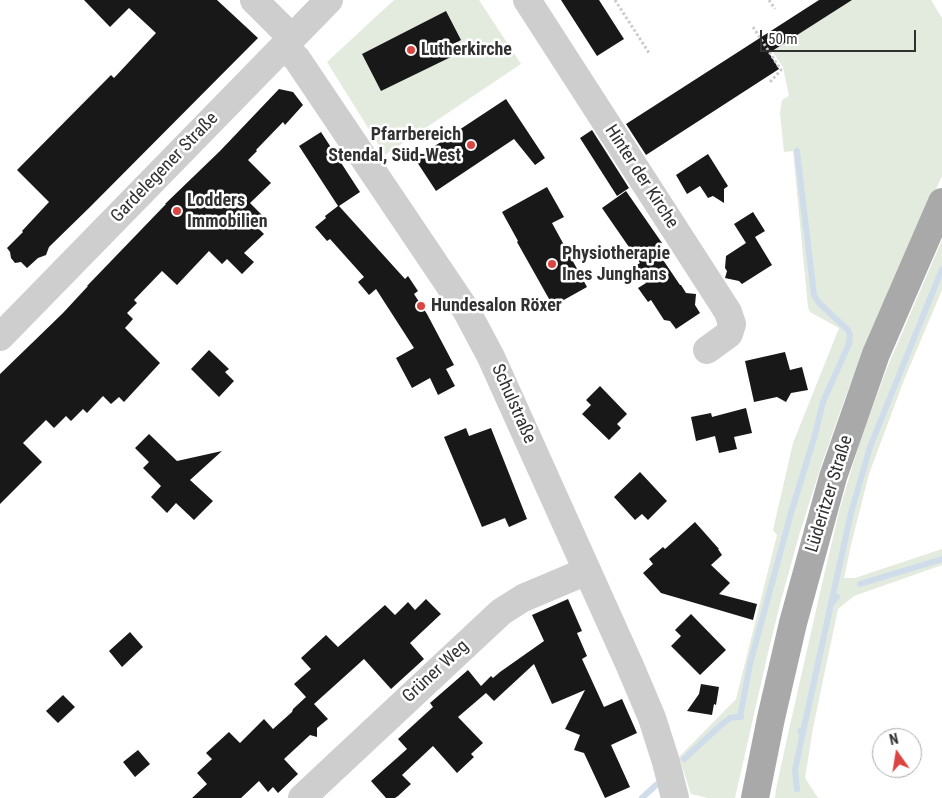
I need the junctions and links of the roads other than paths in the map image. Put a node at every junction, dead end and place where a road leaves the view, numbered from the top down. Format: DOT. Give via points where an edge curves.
graph roads {
  1 [pos="254,0"];
  2 [pos="329,0"];
  3 [pos="528,0"];
  4 [pos="288,42"];
  5 [pos="942,202"];
  6 [pos="0,337"];
  7 [pos="707,350"];
  8 [pos="587,571"];
  9 [pos="302,798"];
  10 [pos="674,798"];
  11 [pos="755,798"];
  1 -- 4 [label="street, Schulstraße"];
  2 -- 4 [label="street, Gardelegener Straße"];
  3 -- 7 [label="street, Hinter der Kirche" via="728,312 732,324 729,334"];
  4 -- 6 [label="street, Gardelegener Straße"];
  4 -- 8 [label="street, Schulstraße" via="466,310 492,357"];
  5 -- 11 [label="main road, Lüderitzer Straße" via="876,354 834,477 793,623"];
  8 -- 9 [label="street, Grüner Weg" via="523,598 501,612"];
  8 -- 10 [label="street, Schulstraße" via="652,718"];
}
